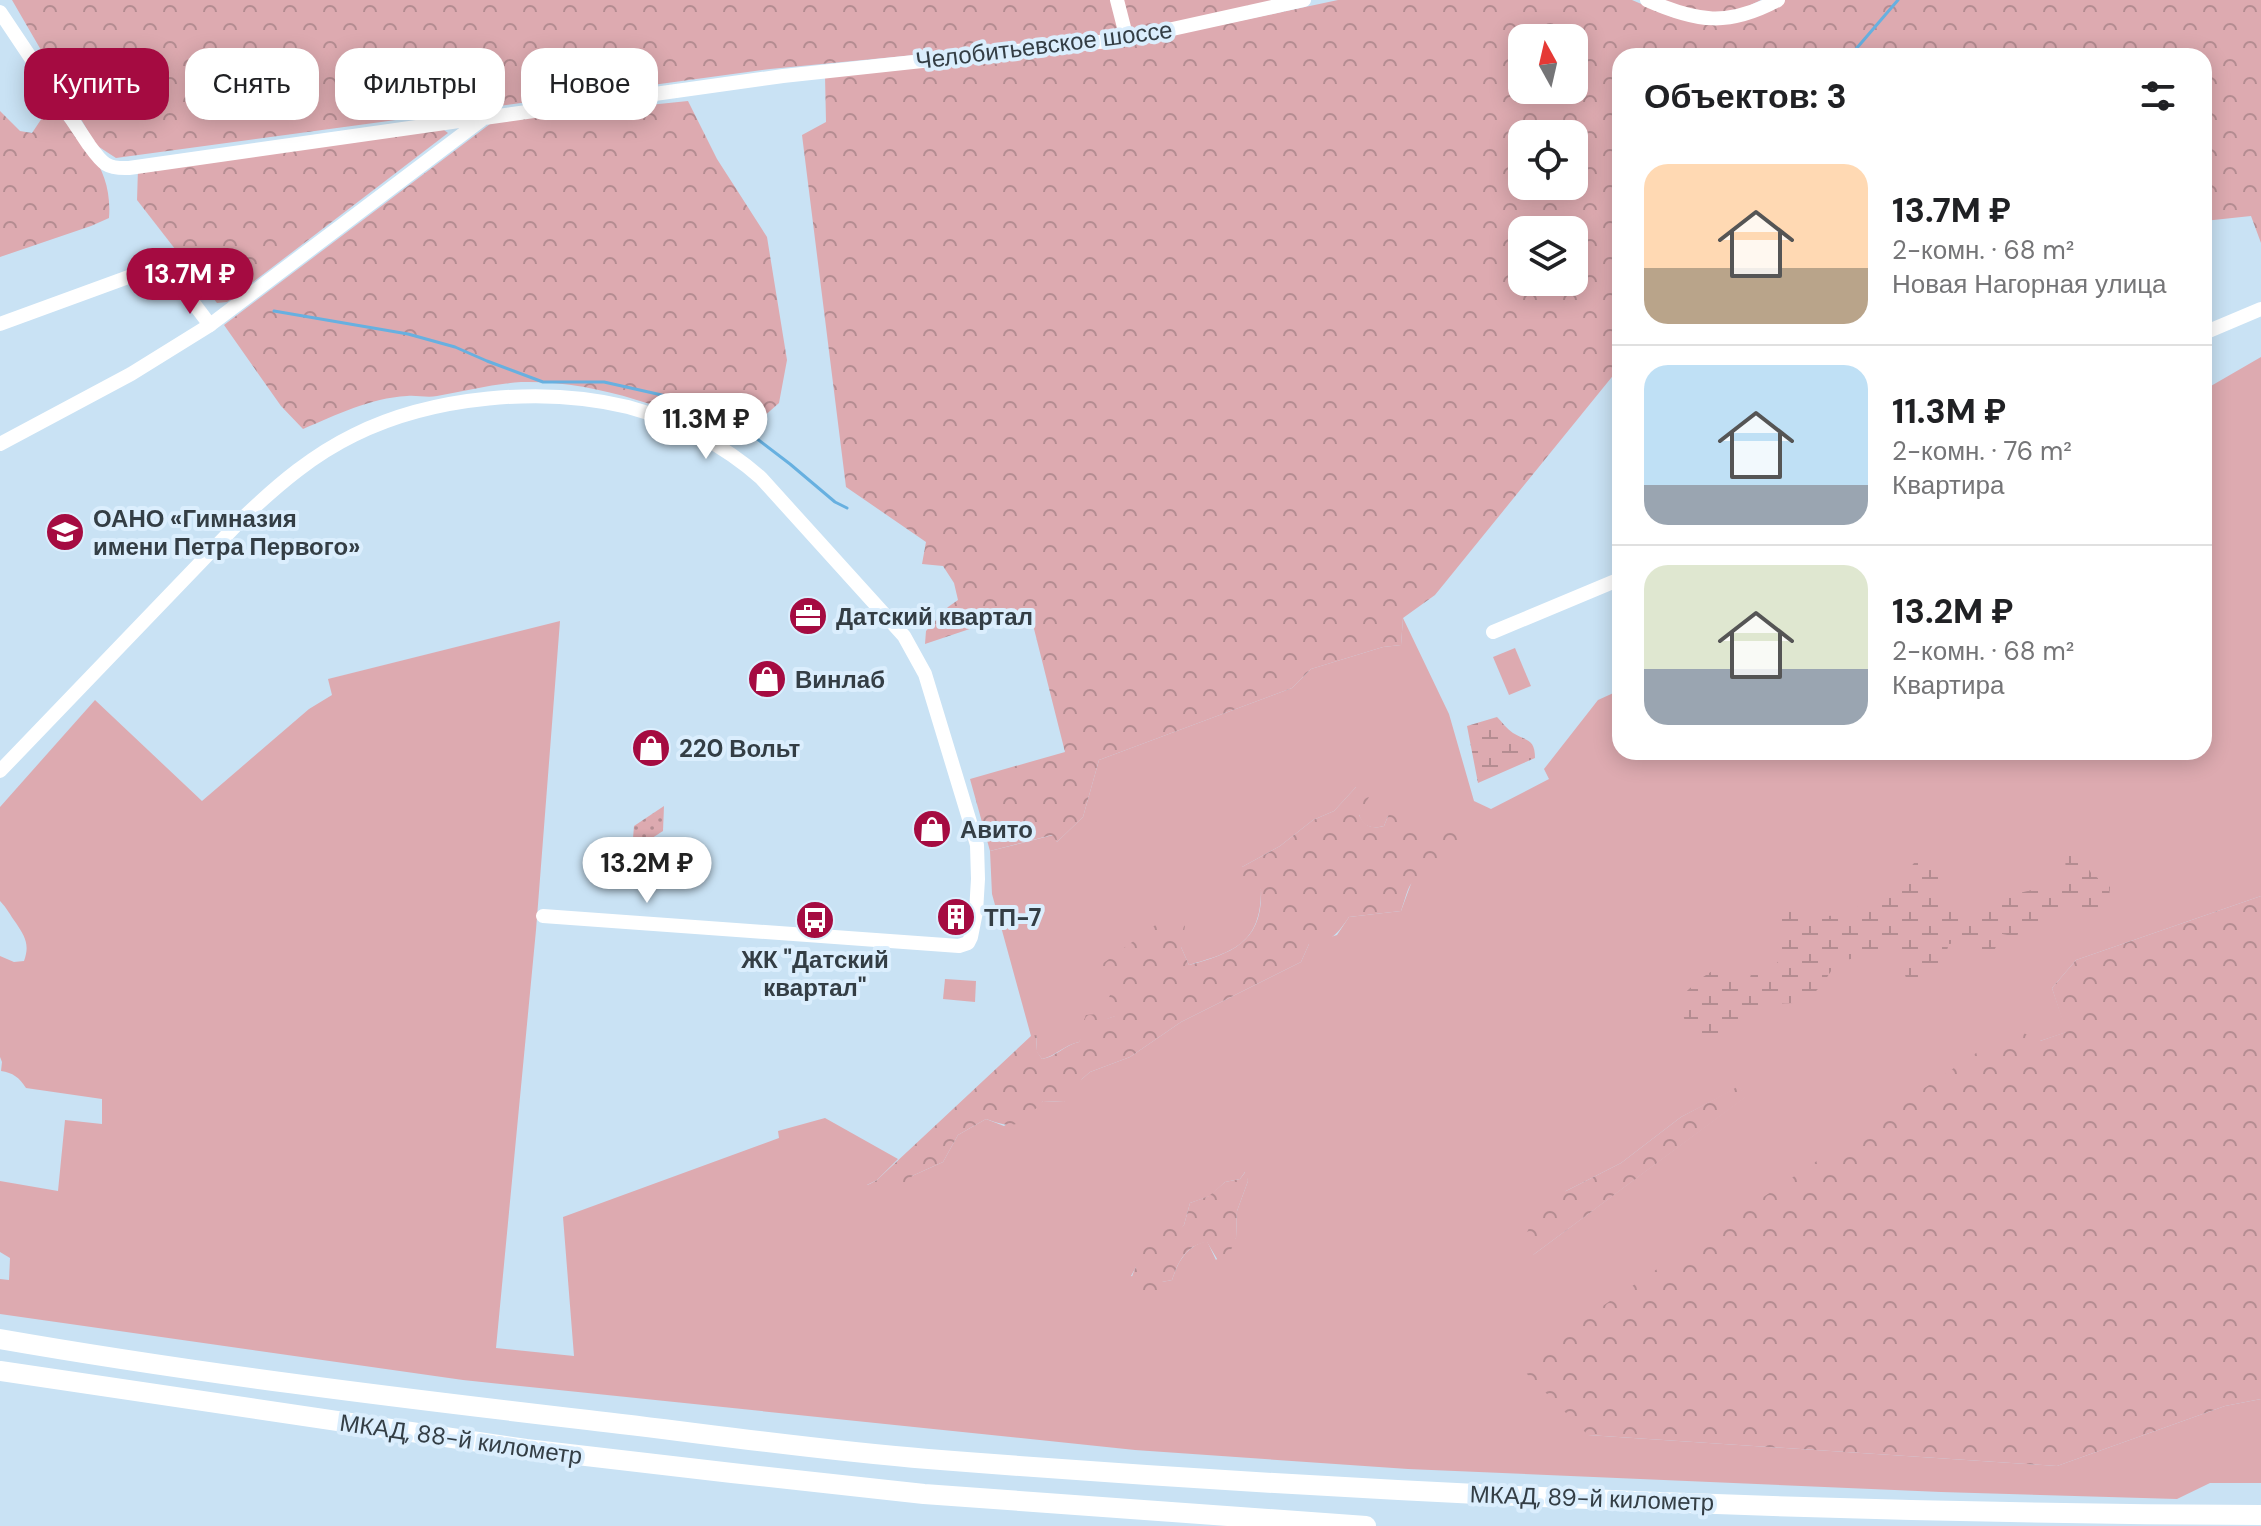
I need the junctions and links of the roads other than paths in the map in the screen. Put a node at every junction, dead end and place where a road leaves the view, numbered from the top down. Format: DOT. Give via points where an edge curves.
graph roads {
  1 [pos="1117,0"];
  2 [pos="1304,0"];
  3 [pos="1647,0"];
  4 [pos="1778,0"];
  5 [pos="0,12"];
  6 [pos="1127,39"];
  7 [pos="505,115"];
  8 [pos="470,120"];
  9 [pos="481,120"];
  10 [pos="2261,309"];
  11 [pos="0,324"];
  12 [pos="210,325"];
  13 [pos="2212,330"];
  14 [pos="0,444"];
  15 [pos="1612,582"];
  16 [pos="1493,632"];
  17 [pos="0,771"];
  18 [pos="543,916"];
  19 [pos="0,1339"];
  20 [pos="0,1371"];
  21 [pos="924,1458"];
  22 [pos="2261,1515"];
  23 [pos="1366,1526"];
  1 -- 6 [label="street"];
  2 -- 6 [label="street, Челобитьевское шоссе"];
  3 -- 4 [label="street" via="1703,19 1743,15"];
  5 -- 8 [label="street, Челобитьевское шоссе" via="89,145 112,169"];
  6 -- 7 [label="street, Челобитьевское шоссе" via="783,76"];
  9 -- 12 [label="street"];
  10 -- 13 [label="street"];
  11 -- 12 [label="street" via="164,264"];
  12 -- 14 [label="street"];
  15 -- 16 [label="street"];
  17 -- 18 [label="street" via="247,514 319,454 357,433 453,404 547,398 629,408 698,435 750,468 904,636 925,674 977,845 976,912 971,937 959,946"];
  19 -- 21 [label="highway, МКАД, 88-й километр" via="332,1389"];
  20 -- 23 [label="highway, МКАД, 88-й километр" via="526,1449 924,1494"];
  21 -- 22 [label="highway, МКАД, 89-й километр" via="1614,1500"];
}
